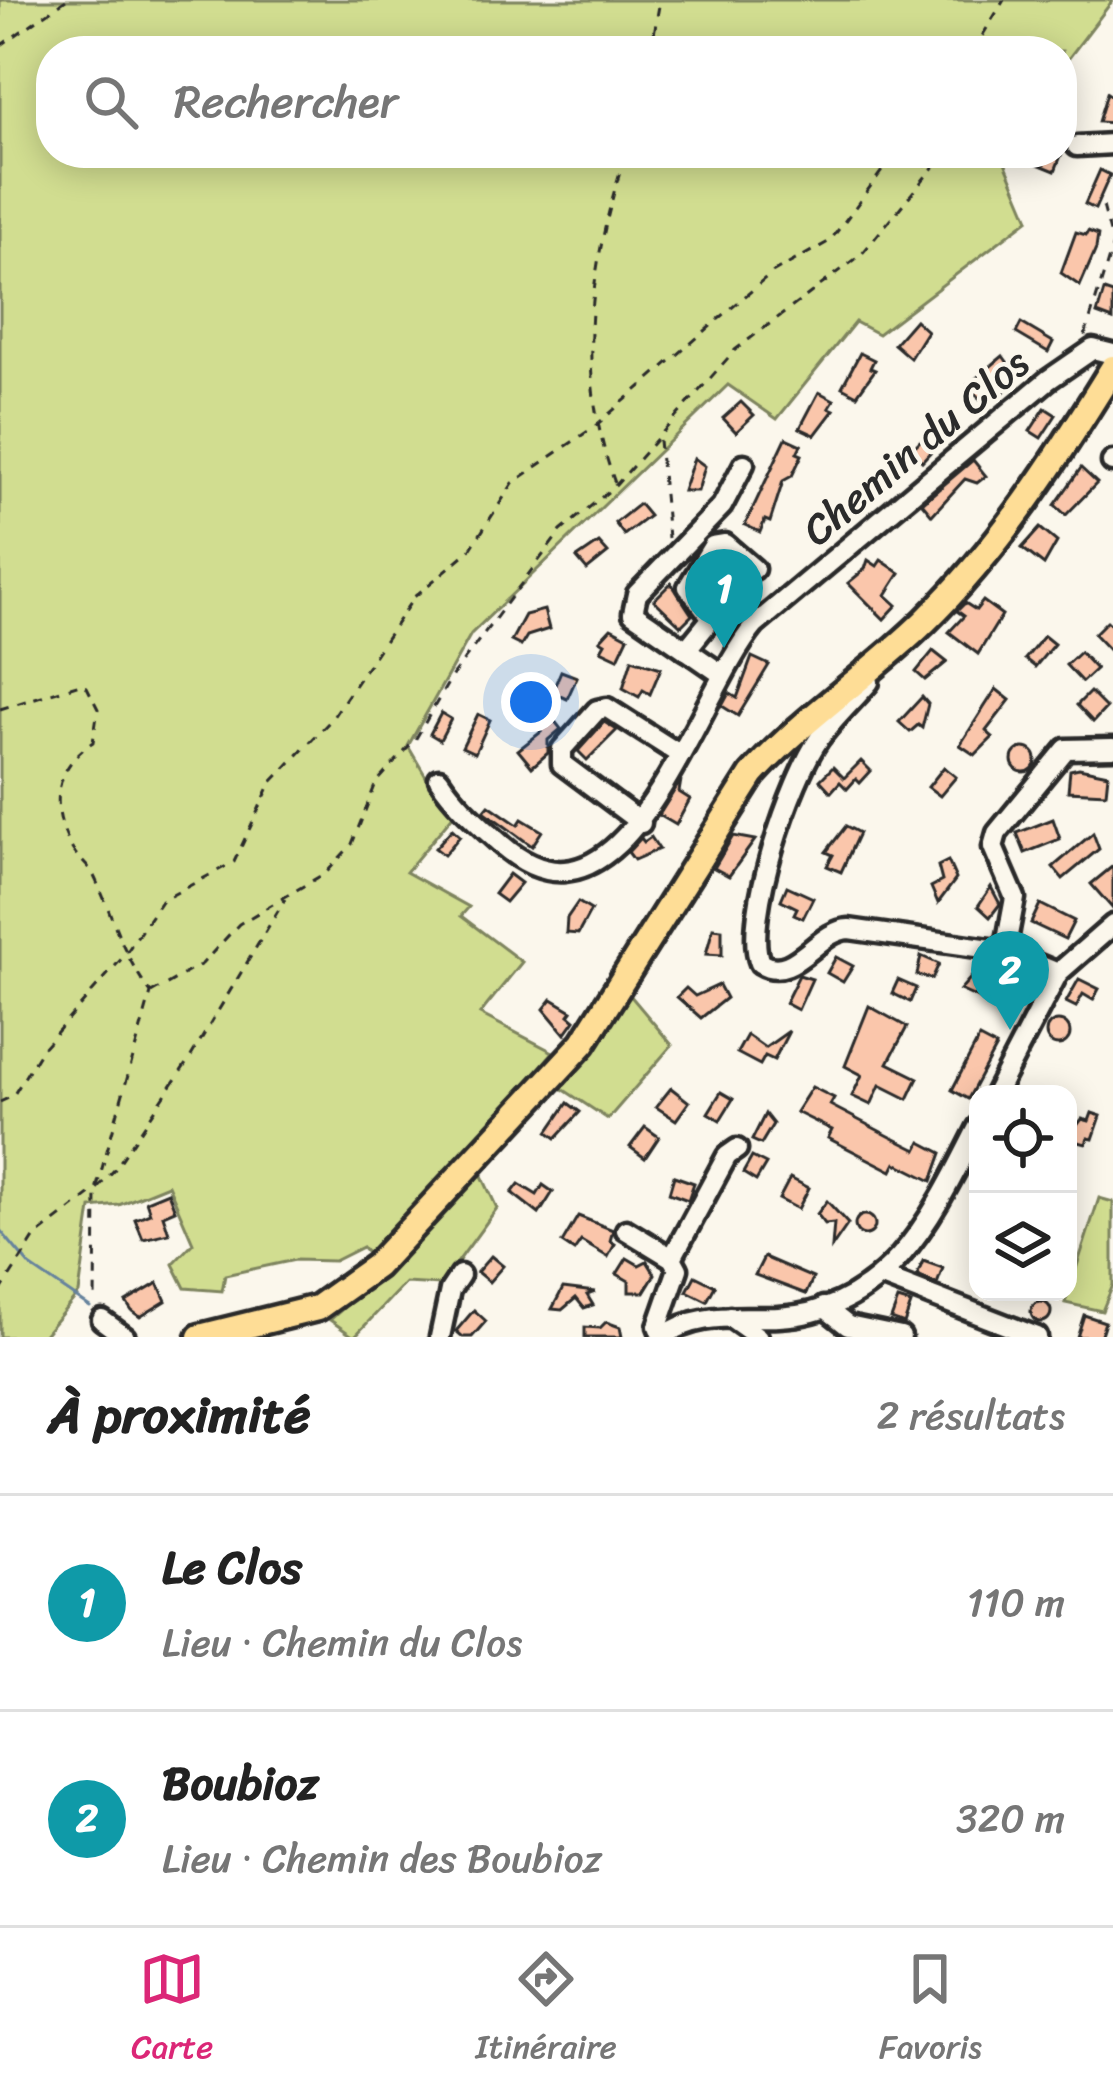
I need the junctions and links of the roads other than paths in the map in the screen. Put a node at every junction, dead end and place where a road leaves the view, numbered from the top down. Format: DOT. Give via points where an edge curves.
graph roads {
  1 [pos="1113,144"];
  2 [pos="1077,146"];
  3 [pos="1113,354"];
  4 [pos="1113,368"];
  5 [pos="744,464"];
  6 [pos="754,569"];
  7 [pos="686,650"];
  8 [pos="869,669"];
  9 [pos="720,673"];
  10 [pos="1113,748"];
  11 [pos="679,754"];
  12 [pos="439,778"];
  13 [pos="641,823"];
  14 [pos="1113,925"];
  15 [pos="1005,951"];
  16 [pos="1058,973"];
  17 [pos="1000,1085"];
  18 [pos="969,1144"];
  19 [pos="737,1149"];
  20 [pos="626,1229"];
  21 [pos="672,1258"];
  22 [pos="460,1275"];
  23 [pos="880,1276"];
  24 [pos="824,1307"];
  25 [pos="730,1317"];
  26 [pos="102,1320"];
  27 [pos="125,1337"];
  28 [pos="200,1337"];
  29 [pos="440,1337"];
  30 [pos="662,1337"];
  31 [pos="758,1337"];
  32 [pos="902,1337"];
  33 [pos="1037,1337"];
  1 -- 2 [label="street"];
  3 -- 9 [label="street, Chemin du Clos" via="1093,350 1077,360 955,455 755,625"];
  4 -- 8 [label="main road" via="995,546"];
  5 -- 7 [label="street" via="722,506 637,594 633,613"];
  6 -- 7 [label="street" via="725,544 712,546 688,587 712,618"];
  7 -- 9 [label="street"];
  8 -- 15 [label="street" via="870,680 818,741 790,799 760,901 760,963 787,966 839,929"];
  8 -- 28 [label="main road" via="752,775 583,1042 376,1266 317,1308"];
  9 -- 11 [label="street, Chemin du Clos"];
  10 -- 15 [label="street" via="1066,749 997,833 993,847 1015,898"];
  11 -- 13 [label="street, Chemin du Clos"];
  11 -- 13 [label="street" via="608,708 562,749 562,764"];
  12 -- 13 [label="street, Chemin du Clos" via="521,861 548,873 583,872"];
  14 -- 16 [label="street"];
  15 -- 16 [label="street"];
  16 -- 17 [label="street"];
  18 -- 23 [label="street" via="921,1236"];
  19 -- 21 [label="street"];
  20 -- 21 [label="street"];
  21 -- 30 [label="street" via="677,1281 658,1326"];
  22 -- 29 [label="street"];
  23 -- 24 [label="street"];
  23 -- 33 [label="street"];
  24 -- 25 [label="street"];
  24 -- 32 [label="street" via="848,1326"];
  25 -- 30 [label="street" via="703,1318"];
  25 -- 31 [label="street"];
  26 -- 27 [label="street"];
}
